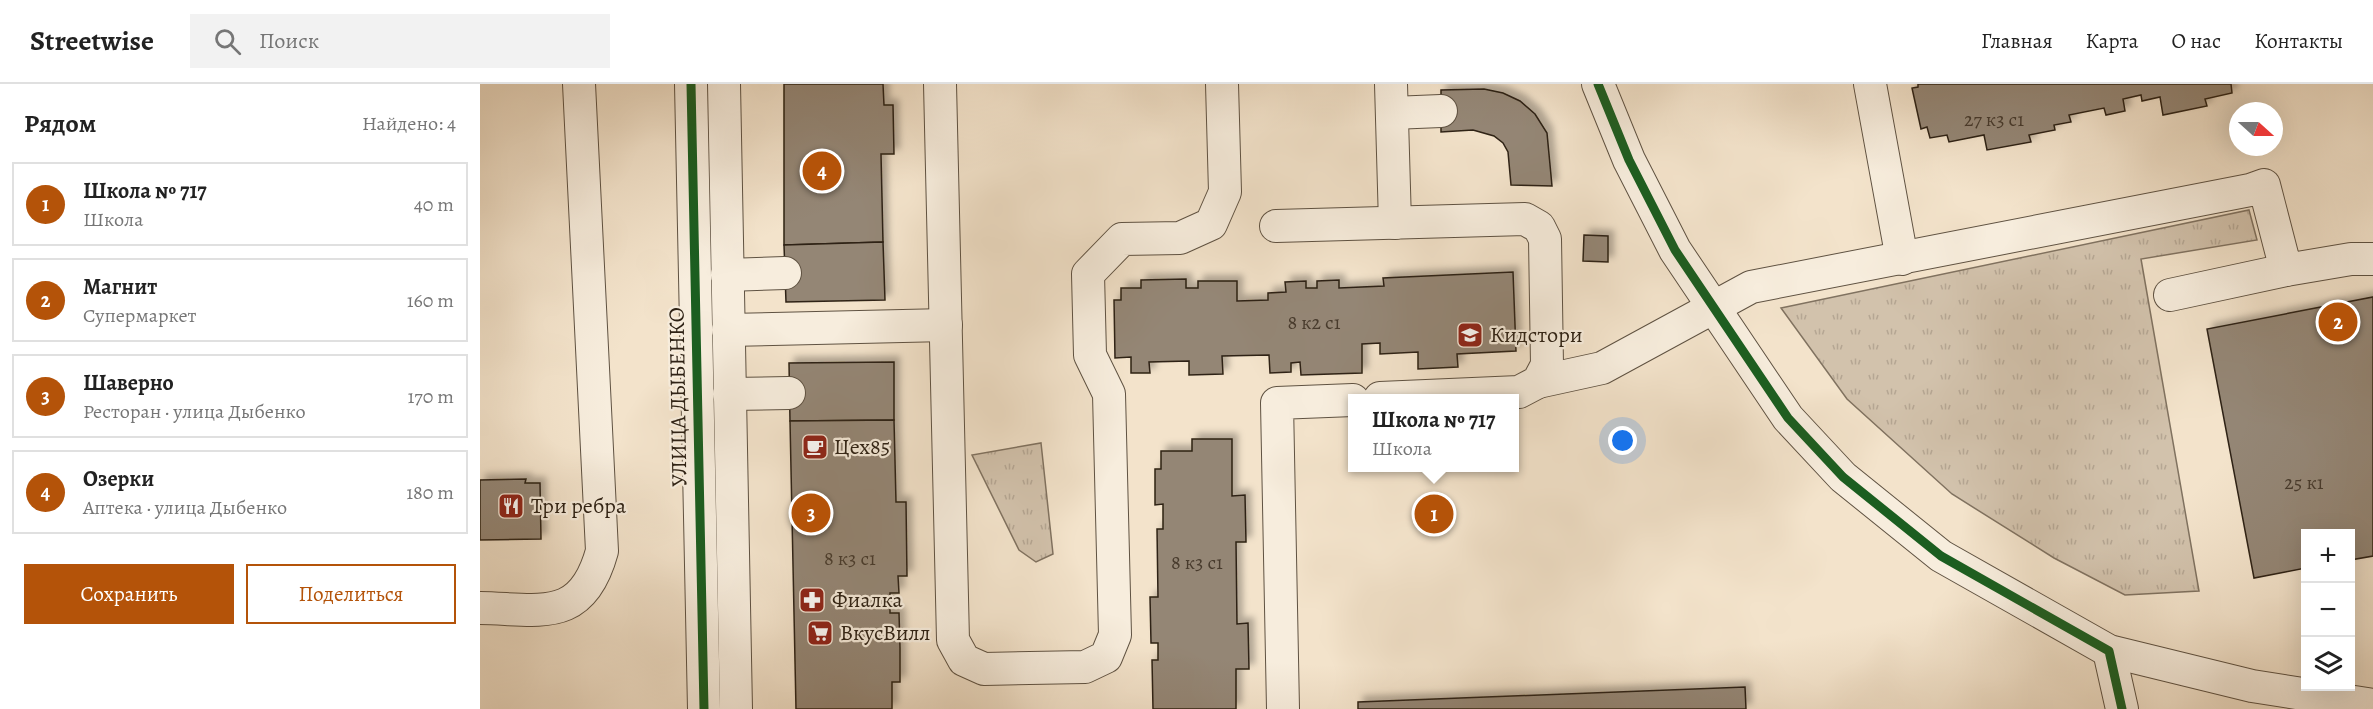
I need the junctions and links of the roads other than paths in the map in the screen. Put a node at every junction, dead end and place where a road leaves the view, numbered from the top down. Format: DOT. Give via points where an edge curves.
graph roads {
  1 [pos="579,84"];
  2 [pos="691,84"];
  3 [pos="724,84"];
  4 [pos="940,84"];
  5 [pos="1222,84"];
  6 [pos="1598,84"];
  7 [pos="1870,84"];
  8 [pos="1392,98"];
  9 [pos="1441,111"];
  10 [pos="1395,223"];
  11 [pos="1276,226"];
  12 [pos="1902,259"];
  13 [pos="2373,260"];
  14 [pos="2286,270"];
  15 [pos="784,273"];
  16 [pos="727,275"];
  17 [pos="2170,295"];
  18 [pos="1713,306"];
  19 [pos="946,325"];
  20 [pos="728,330"];
  21 [pos="1538,382"];
  22 [pos="789,393"];
  23 [pos="729,394"];
  24 [pos="1479,394"];
  25 [pos="1348,400"];
  26 [pos="480,608"];
  27 [pos="2109,651"];
  28 [pos="2373,705"];
  29 [pos="704,709"];
  30 [pos="736,709"];
  31 [pos="1283,709"];
  32 [pos="2122,709"];
  1 -- 26 [label="street" via="602,551 595,575 568,605 552,609"];
  2 -- 29 [label="street, УЛИЦА ДЫБЕНКО"];
  3 -- 16 [label="street"];
  4 -- 19 [label="street"];
  5 -- 19 [label="street" via="1225,192 1211,224 1180,238 1122,239 1088,274 1090,355 1109,394 1115,635 1106,657 1085,667 984,669 964,660 953,640"];
  6 -- 18 [label="street" via="1629,160 1675,250"];
  7 -- 12 [label="street"];
  8 -- 9 [label="street"];
  8 -- 10 [label="street"];
  10 -- 11 [label="street"];
  10 -- 21 [label="street" via="1525,219 1539,227 1545,239 1546,365"];
  12 -- 14 [label="street" via="2264,185"];
  12 -- 18 [label="street" via="1751,287"];
  13 -- 14 [label="street" via="2351,259"];
  14 -- 17 [label="street"];
  15 -- 16 [label="street"];
  16 -- 20 [label="street"];
  18 -- 21 [label="street" via="1602,368"];
  18 -- 27 [label="street" via="1788,418 1843,477 1941,556"];
  19 -- 20 [label="street"];
  20 -- 23 [label="street"];
  21 -- 24 [label="street" via="1519,392"];
  22 -- 23 [label="street"];
  23 -- 30 [label="street"];
  25 -- 31 [label="street" via="1277,403"];
  27 -- 28 [label="street" via="2252,686"];
  27 -- 32 [label="street"];
}
